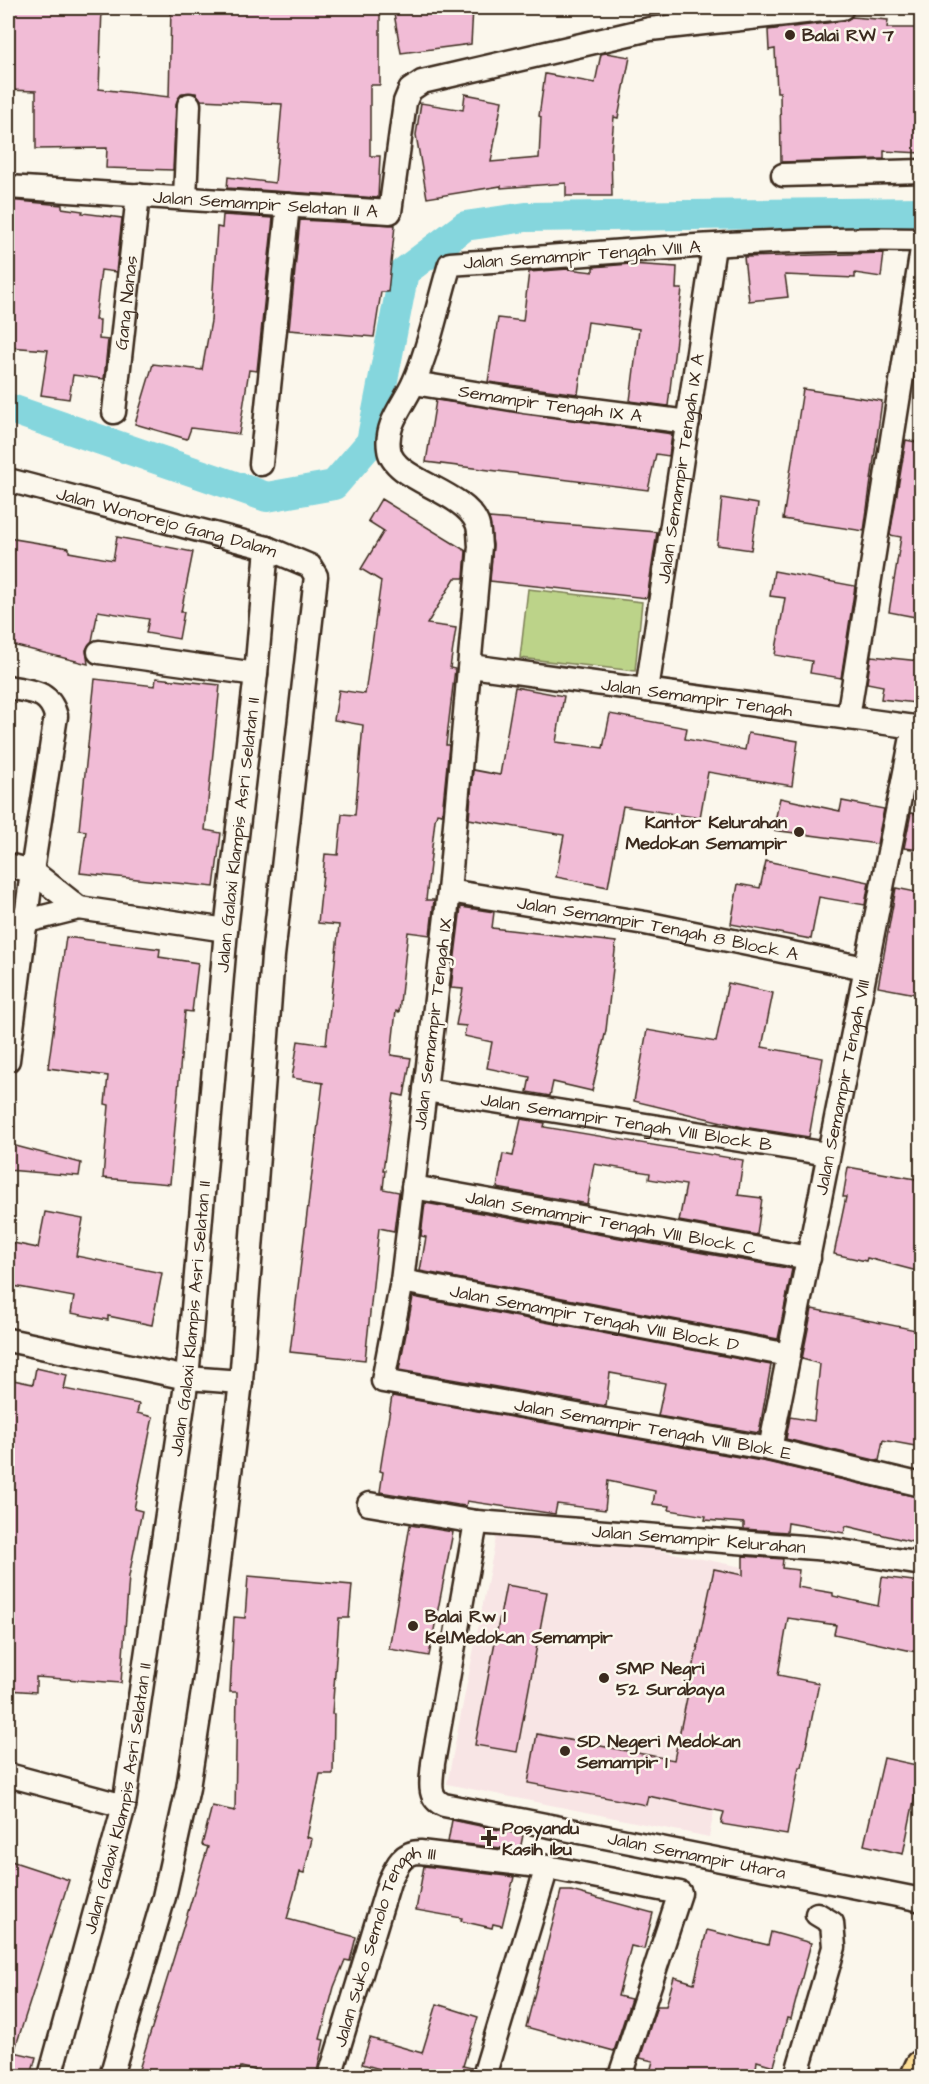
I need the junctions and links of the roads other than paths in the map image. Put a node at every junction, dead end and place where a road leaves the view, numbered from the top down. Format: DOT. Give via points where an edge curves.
graph roads {
  1 [pos="842,8"];
  2 [pos="189,105"];
  3 [pos="921,171"];
  4 [pos="783,175"];
  5 [pos="8,187"];
  6 [pos="138,195"];
  7 [pos="185,198"];
  8 [pos="288,205"];
  9 [pos="921,240"];
  10 [pos="714,246"];
  11 [pos="921,249"];
  12 [pos="414,383"];
  13 [pos="114,412"];
  14 [pos="688,422"];
  15 [pos="261,464"];
  16 [pos="8,480"];
  17 [pos="267,548"];
  18 [pos="99,652"];
  19 [pos="471,666"];
  20 [pos="256,674"];
  21 [pos="8,687"];
  22 [pos="647,690"];
  23 [pos="848,718"];
  24 [pos="918,727"];
  25 [pos="8,866"];
  26 [pos="32,871"];
  27 [pos="449,891"];
  28 [pos="79,908"];
  29 [pos="17,919"];
  30 [pos="226,930"];
  31 [pos="865,968"];
  32 [pos="8,1060"];
  33 [pos="425,1090"];
  34 [pos="828,1154"];
  35 [pos="413,1187"];
  36 [pos="809,1258"];
  37 [pos="402,1281"];
  38 [pos="8,1340"];
  39 [pos="789,1355"];
  40 [pos="187,1378"];
  41 [pos="383,1381"];
  42 [pos="241,1382"];
  43 [pos="770,1449"];
  44 [pos="921,1485"];
  45 [pos="369,1504"];
  46 [pos="476,1522"];
  47 [pos="921,1564"];
  48 [pos="8,1775"];
  49 [pos="124,1806"];
  50 [pos="547,1867"];
  51 [pos="921,1900"];
  52 [pos="817,1914"];
  53 [pos="921,2067"];
  54 [pos="50,2076"];
  55 [pos="111,2076"];
  56 [pos="330,2076"];
  57 [pos="484,2076"];
  58 [pos="620,2076"];
  59 [pos="796,2076"];
  60 [pos="918,2076"];
  1 -- 8 [label="street, Jalan Semampir Selatan II A" via="650,29 422,82 410,90 405,102 390,212"];
  2 -- 7 [label="street"];
  3 -- 4 [label="street"];
  5 -- 6 [label="street, Jalan Semampir Selatan II A"];
  6 -- 7 [label="street, Jalan Semampir Selatan II A"];
  6 -- 13 [label="street, Gang Nanas"];
  7 -- 8 [label="street, Jalan Semampir Selatan II A"];
  8 -- 15 [label="street"];
  9 -- 10 [label="street, Jalan Semampir Tengah VIII A"];
  10 -- 12 [label="street, Jalan Semampir Tengah VIII A" via="450,264"];
  10 -- 14 [label="street, Jalan Semampir Tengah IX A"];
  11 -- 23 [label="street"];
  12 -- 14 [label="street, Semampir Tengah IX A"];
  12 -- 19 [label="street, Jalan Semampir Tengah VIII A" via="392,424 389,452 395,464 470,511 478,525 480,546"];
  14 -- 22 [label="street, Jalan Semampir Tengah IX A"];
  16 -- 17 [label="street, Jalan Wonorejo Gang Dalam"];
  17 -- 20 [label="street, Jalan Galaxi Klampis Asri Selatan II"];
  17 -- 42 [label="street, Jalan Wonorejo Gang Dalam" via="310,566 316,576 273,956"];
  18 -- 20 [label="street"];
  19 -- 22 [label="street, Jalan Semampir Tengah"];
  19 -- 27 [label="street, Jalan Semampir Tengah IX"];
  20 -- 30 [label="street, Jalan Galaxi Klampis Asri Selatan II"];
  21 -- 26 [label="street" via="40,694 52,702 56,716"];
  22 -- 23 [label="street, Jalan Semampir Tengah"];
  23 -- 24 [label="street, Jalan Semampir Tengah"];
  24 -- 31 [label="street, Jalan Semampir Tengah VIII"];
  25 -- 26 [label="street"];
  26 -- 28 [label="street"];
  26 -- 29 [label="street"];
  27 -- 31 [label="street, Jalan Semampir Tengah 8 Block A" via="645,922"];
  27 -- 33 [label="street, Jalan Semampir Tengah IX"];
  28 -- 29 [label="street"];
  28 -- 30 [label="street"];
  29 -- 32 [label="street"];
  30 -- 40 [label="street, Jalan Galaxi Klampis Asri Selatan II"];
  31 -- 34 [label="street, Jalan Semampir Tengah VIII"];
  33 -- 34 [label="street, Jalan Semampir Tengah VIII Block B"];
  33 -- 35 [label="street, Jalan Semampir Tengah IX"];
  34 -- 36 [label="street, Jalan Semampir Tengah VIII"];
  35 -- 36 [label="street, Jalan Semampir Tengah VIII Block C"];
  35 -- 37 [label="street, Jalan Semampir Tengah IX"];
  36 -- 39 [label="street, Jalan Semampir Tengah VIII"];
  37 -- 39 [label="street, Jalan Semampir Tengah VIII Block D"];
  37 -- 41 [label="street, Jalan Semampir Tengah IX"];
  38 -- 40 [label="street"];
  39 -- 43 [label="street, Jalan Semampir Tengah VIII"];
  40 -- 42 [label="street"];
  40 -- 49 [label="street, Jalan Galaxi Klampis Asri Selatan II"];
  41 -- 43 [label="street, Jalan Semampir Tengah VIII Blok E"];
  42 -- 55 [label="street" via="188,1788 164,1897"];
  43 -- 44 [label="street, Jalan Semampir Tengah VIII Blok E"];
  45 -- 46 [label="street, Jalan Semampir Kelurahan"];
  46 -- 47 [label="street, Jalan Semampir Kelurahan" via="828,1549"];
  46 -- 51 [label="street, Jalan Semampir Utara" via="433,1763 431,1791 435,1800 444,1805"];
  48 -- 49 [label="street"];
  49 -- 54 [label="street, Jalan Galaxi Klampis Asri Selatan II"];
  50 -- 56 [label="street, Jalan Suko Semolo Tengah III" via="420,1852 404,1857 389,1882"];
  50 -- 57 [label="street"];
  50 -- 58 [label="street, Jalan Suko Semolo Tengah III" via="680,1893"];
  52 -- 59 [label="street" via="832,1923 834,1947"];
  53 -- 60 [label="main road"];
}
